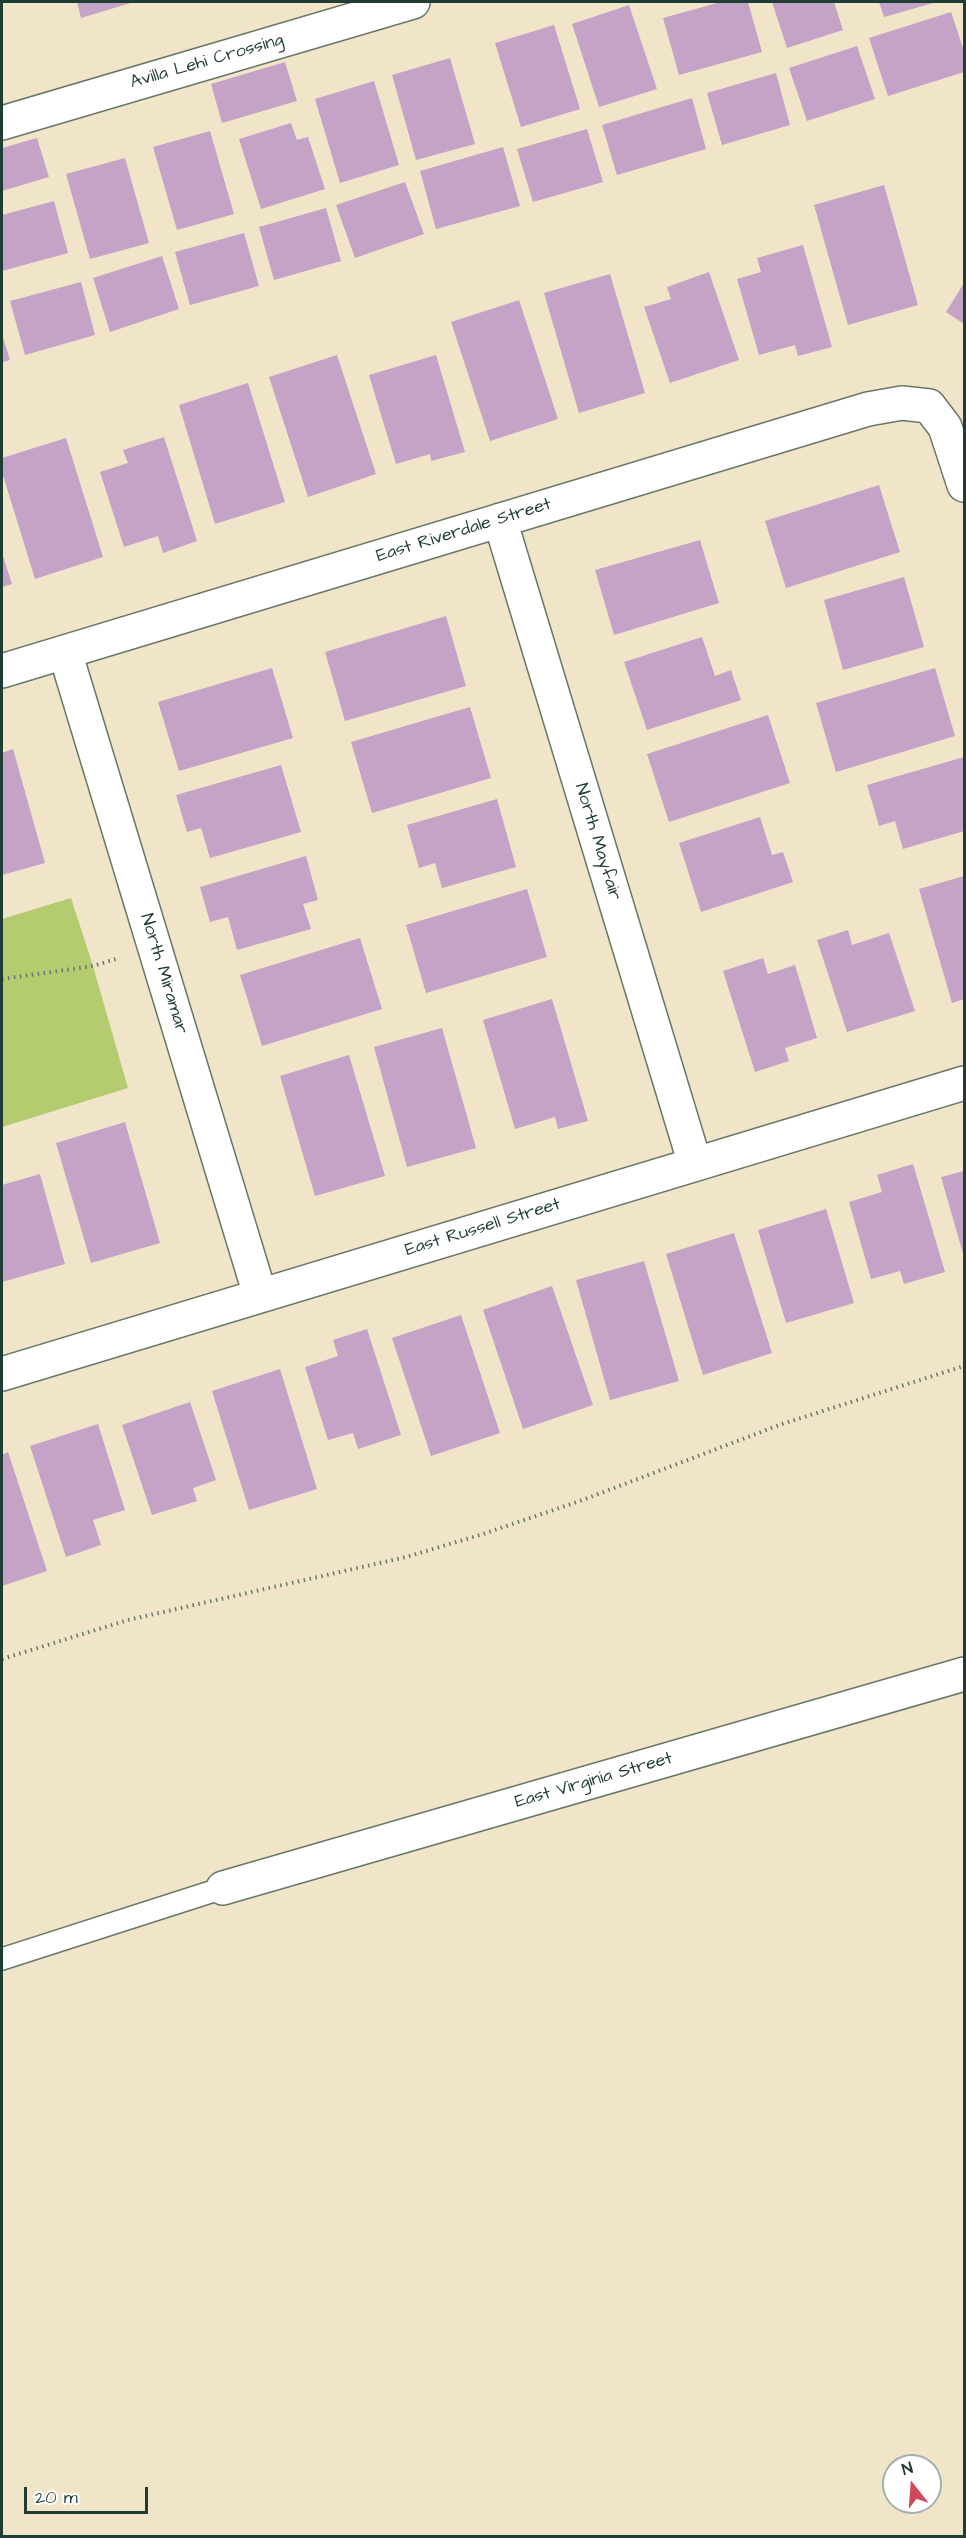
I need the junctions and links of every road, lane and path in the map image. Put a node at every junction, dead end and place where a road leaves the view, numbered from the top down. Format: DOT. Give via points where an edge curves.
graph roads {
  1 [pos="413,2"];
  2 [pos="2,123"];
  3 [pos="964,485"];
  4 [pos="500,520"];
  5 [pos="66,652"];
  6 [pos="2,671"];
  7 [pos="155,948"];
  8 [pos="2,979"];
  9 [pos="964,1083"];
  10 [pos="695,1164"];
  11 [pos="260,1295"];
  12 [pos="964,1366"];
  13 [pos="2,1374"];
  14 [pos="2,1659"];
  15 [pos="964,1674"];
  16 [pos="223,1888"];
  17 [pos="2,1959"];
  1 -- 2 [label="street, Avilla Lehi Crossing"];
  3 -- 4 [label="street, East Riverdale Street" via="945,427 929,406 902,402"];
  4 -- 5 [label="street, East Riverdale Street"];
  4 -- 10 [label="street, North Mayfair"];
  5 -- 6 [label="street, East Riverdale Street"];
  5 -- 7 [label="street, North Miramar"];
  7 -- 8 [label="path" via="93,966"];
  7 -- 11 [label="street, North Miramar"];
  9 -- 10 [label="street, East Russell Street"];
  10 -- 11 [label="street, East Russell Street"];
  11 -- 13 [label="street, East Russell Street"];
  12 -- 14 [label="path" via="782,1424 480,1535 395,1560 128,1620"];
  15 -- 16 [label="street, East Virginia Street"];
  16 -- 17 [label="lane"];
}
